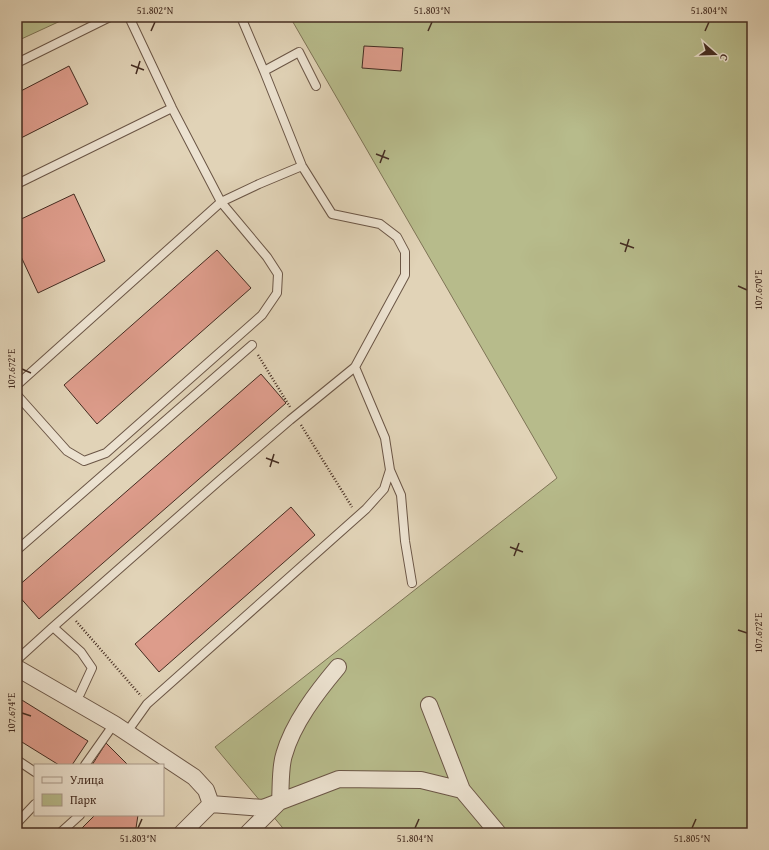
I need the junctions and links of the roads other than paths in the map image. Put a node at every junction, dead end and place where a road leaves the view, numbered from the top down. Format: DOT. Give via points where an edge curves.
graph roads {
  1 [pos="110,17"];
  2 [pos="129,17"];
  3 [pos="241,17"];
  4 [pos="17,63"];
  5 [pos="264,71"];
  6 [pos="316,86"];
  7 [pos="172,108"];
  8 [pos="302,166"];
  9 [pos="17,184"];
  10 [pos="221,202"];
  11 [pos="252,345"];
  12 [pos="355,368"];
  13 [pos="17,385"];
  14 [pos="17,395"];
  15 [pos="390,470"];
  16 [pos="17,550"];
  17 [pos="412,583"];
  18 [pos="52,627"];
  19 [pos="19,662"];
  20 [pos="338,666"];
  21 [pos="80,694"];
  22 [pos="429,705"];
  23 [pos="114,724"];
  24 [pos="132,725"];
  25 [pos="17,760"];
  26 [pos="86,764"];
  27 [pos="34,771"];
  28 [pos="462,790"];
  29 [pos="280,801"];
  30 [pos="211,804"];
  31 [pos="34,805"];
  32 [pos="79,816"];
  33 [pos="17,823"];
  34 [pos="60,833"];
  35 [pos="182,833"];
  36 [pos="248,833"];
  37 [pos="498,833"];
  1 -- 4 [label="lane"];
  2 -- 7 [label="lane"];
  3 -- 5 [label="lane"];
  5 -- 6 [label="lane" via="299,52"];
  5 -- 8 [label="lane"];
  7 -- 9 [label="lane"];
  7 -- 10 [label="lane"];
  8 -- 10 [label="lane"];
  8 -- 12 [label="lane" via="332,214 380,224 397,237 405,252 405,275"];
  10 -- 13 [label="lane"];
  10 -- 14 [label="lane" via="278,274 277,293 262,315 106,453 84,462 67,451"];
  11 -- 16 [label="lane"];
  12 -- 15 [label="lane" via="385,438"];
  12 -- 18 [label="lane" via="295,416"];
  15 -- 17 [label="lane" via="401,495"];
  15 -- 24 [label="lane" via="384,489 358,516 148,704"];
  18 -- 19 [label="lane"];
  18 -- 21 [label="lane" via="81,652 92,668"];
  19 -- 23 [label="street"];
  20 -- 29 [label="street" via="296,727 284,756"];
  22 -- 28 [label="street"];
  23 -- 26 [label="lane"];
  23 -- 30 [label="street" via="194,777 206,790"];
  25 -- 27 [label="lane"];
  28 -- 29 [label="street" via="421,780 339,779"];
  28 -- 37 [label="street"];
  29 -- 30 [label="street" via="262,808"];
  29 -- 36 [label="street"];
  30 -- 35 [label="street"];
  31 -- 33 [label="lane"];
  32 -- 34 [label="lane"];
}
